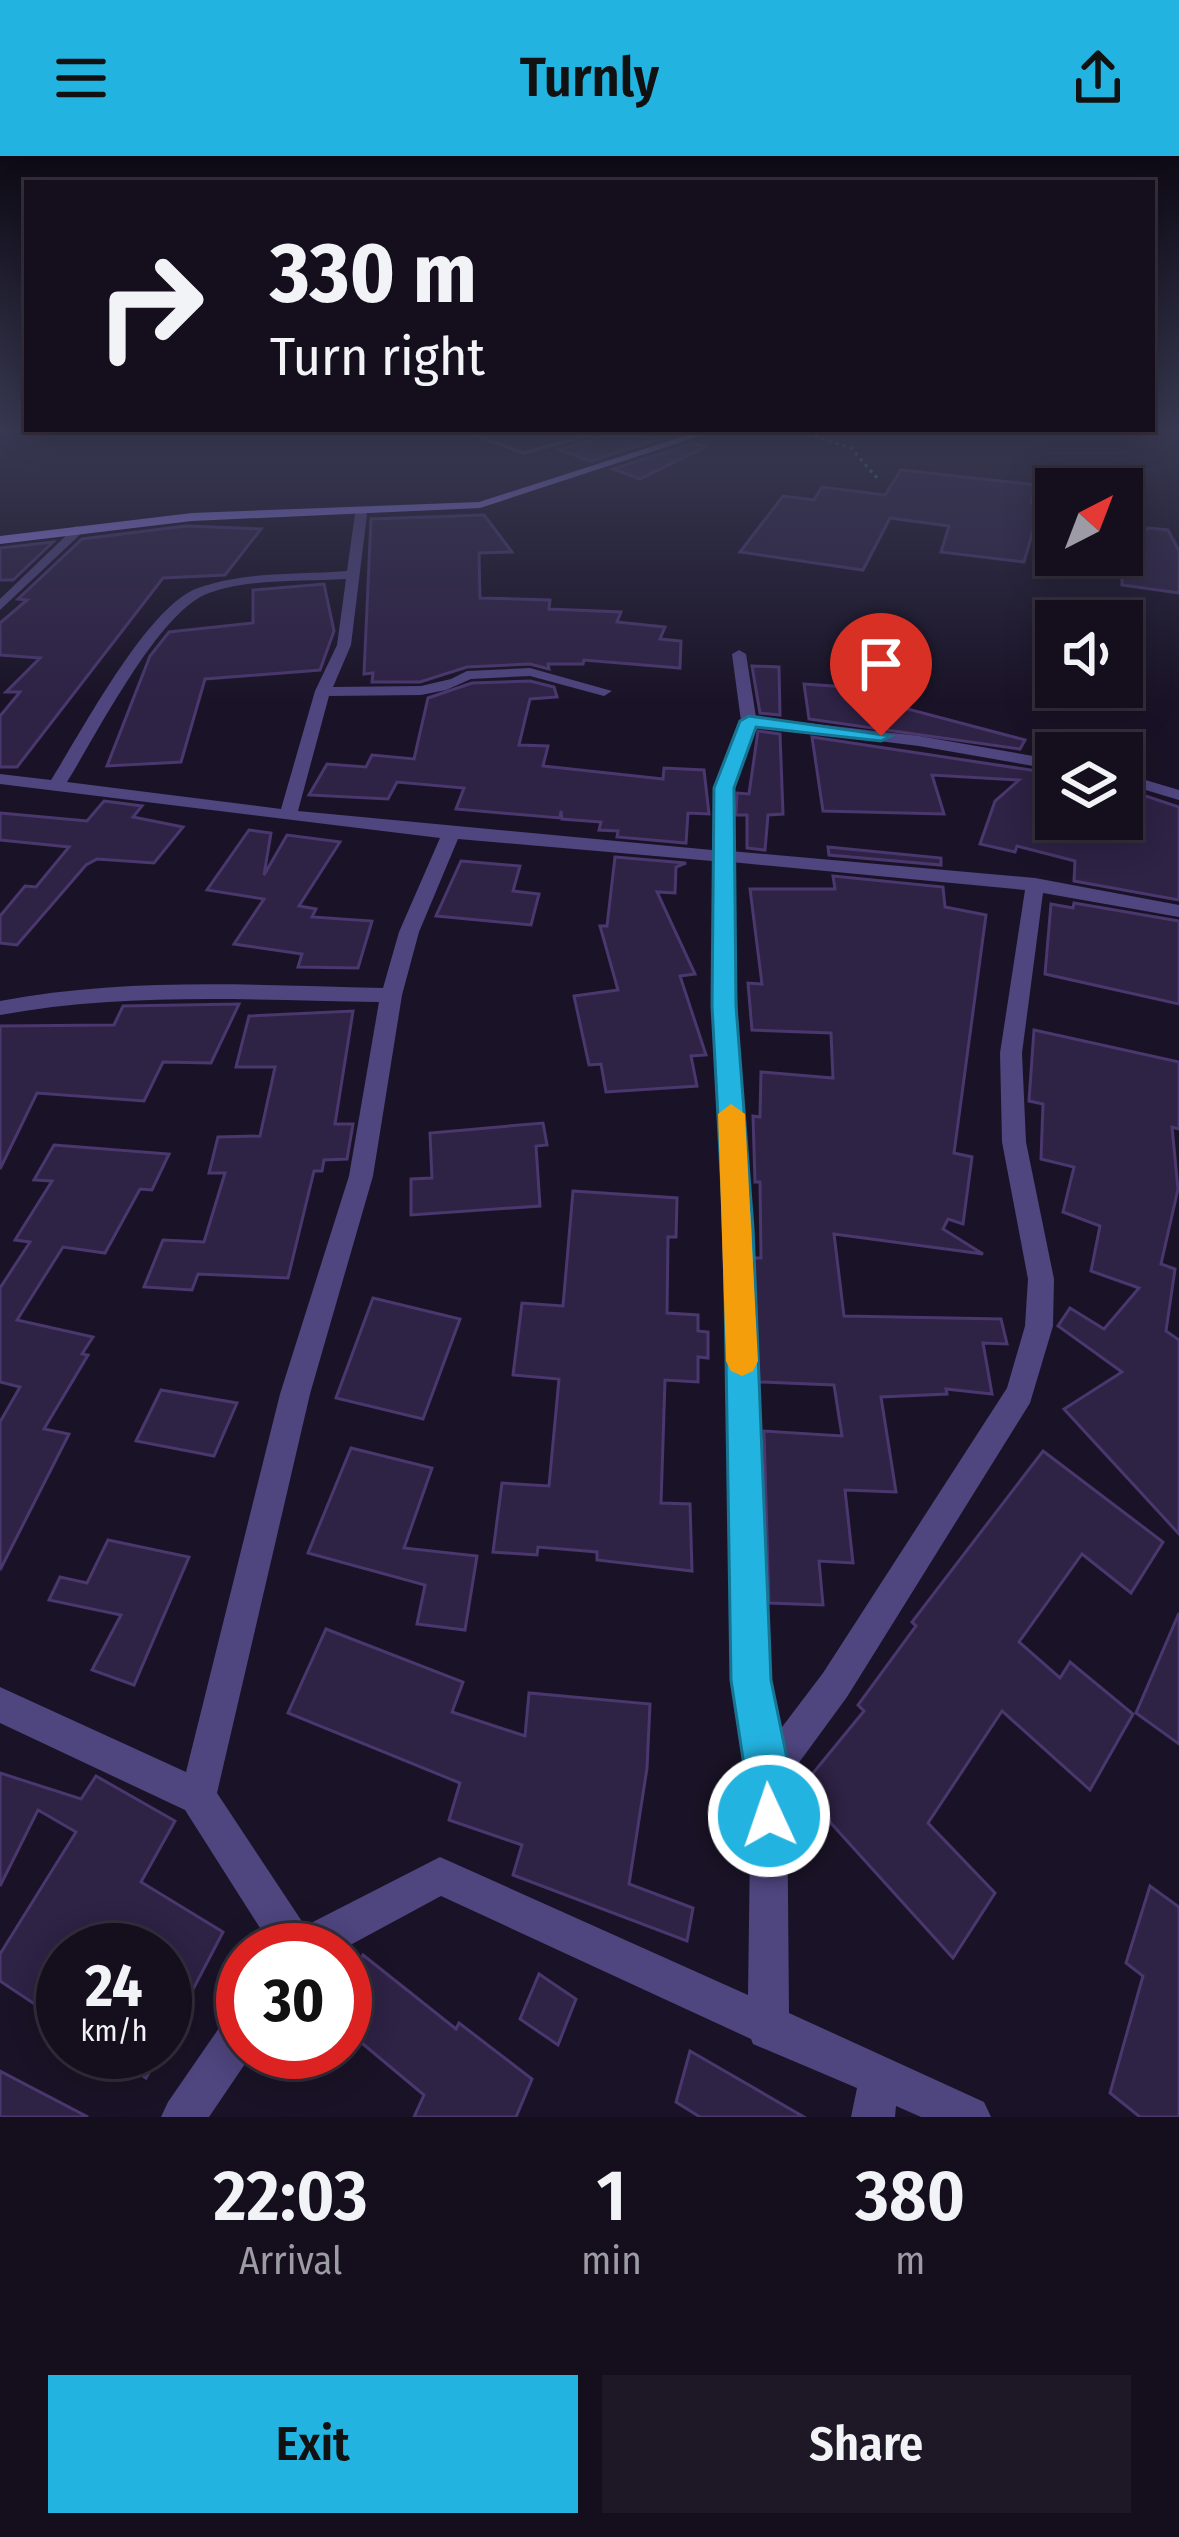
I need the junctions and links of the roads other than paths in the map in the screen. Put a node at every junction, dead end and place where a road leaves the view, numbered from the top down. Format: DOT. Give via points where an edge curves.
graph roads {
  1 [pos="165,521"];
  2 [pos="361,521"];
  3 [pos="80,529"];
  4 [pos="0,540"];
  5 [pos="354,574"];
  6 [pos="0,606"];
  7 [pos="739,654"];
  8 [pos="604,691"];
  9 [pos="323,692"];
  10 [pos="749,721"];
  11 [pos="1035,761"];
  12 [pos="0,779"];
  13 [pos="57,784"];
  14 [pos="1143,784"];
  15 [pos="1179,795"];
  16 [pos="288,815"];
  17 [pos="451,834"];
  18 [pos="721,855"];
  19 [pos="1035,884"];
  20 [pos="1179,911"];
  21 [pos="391,995"];
  22 [pos="0,1008"];
  23 [pos="0,1705"];
  24 [pos="770,1773"];
  25 [pos="199,1797"];
  26 [pos="281,1923"];
  27 [pos="350,1923"];
  28 [pos="768,2029"];
  29 [pos="216,2069"];
  30 [pos="876,2099"];
  31 [pos="182,2117"];
  32 [pos="969,2117"];
  1 -- 3 [label="street"];
  2 -- 5 [label="street"];
  3 -- 4 [label="street"];
  3 -- 6 [label="street"];
  5 -- 9 [label="street" via="344,645"];
  5 -- 13 [label="street" via="183,600"];
  7 -- 10 [label="street"];
  8 -- 9 [label="street" via="508,671 466,674 437,688"];
  9 -- 16 [label="street"];
  10 -- 11 [label="street"];
  10 -- 18 [label="street" via="724,788"];
  12 -- 13 [label="street"];
  13 -- 16 [label="street"];
  14 -- 15 [label="street"];
  16 -- 17 [label="street"];
  17 -- 18 [label="street"];
  17 -- 21 [label="street"];
  18 -- 19 [label="street"];
  18 -- 24 [label="street" via="751,1680"];
  19 -- 20 [label="street"];
  19 -- 24 [label="street" via="1011,1053 1014,1142 1041,1279 1039,1326 1020,1393"];
  21 -- 22 [label="street" via="127,990"];
  21 -- 25 [label="street" via="362,1175 295,1394"];
  23 -- 25 [label="street"];
  24 -- 28 [label="street"];
  25 -- 26 [label="street"];
  27 -- 28 [label="street" via="440,1876"];
  28 -- 30 [label="street"];
  29 -- 31 [label="street"];
  30 -- 32 [label="street"];
}
